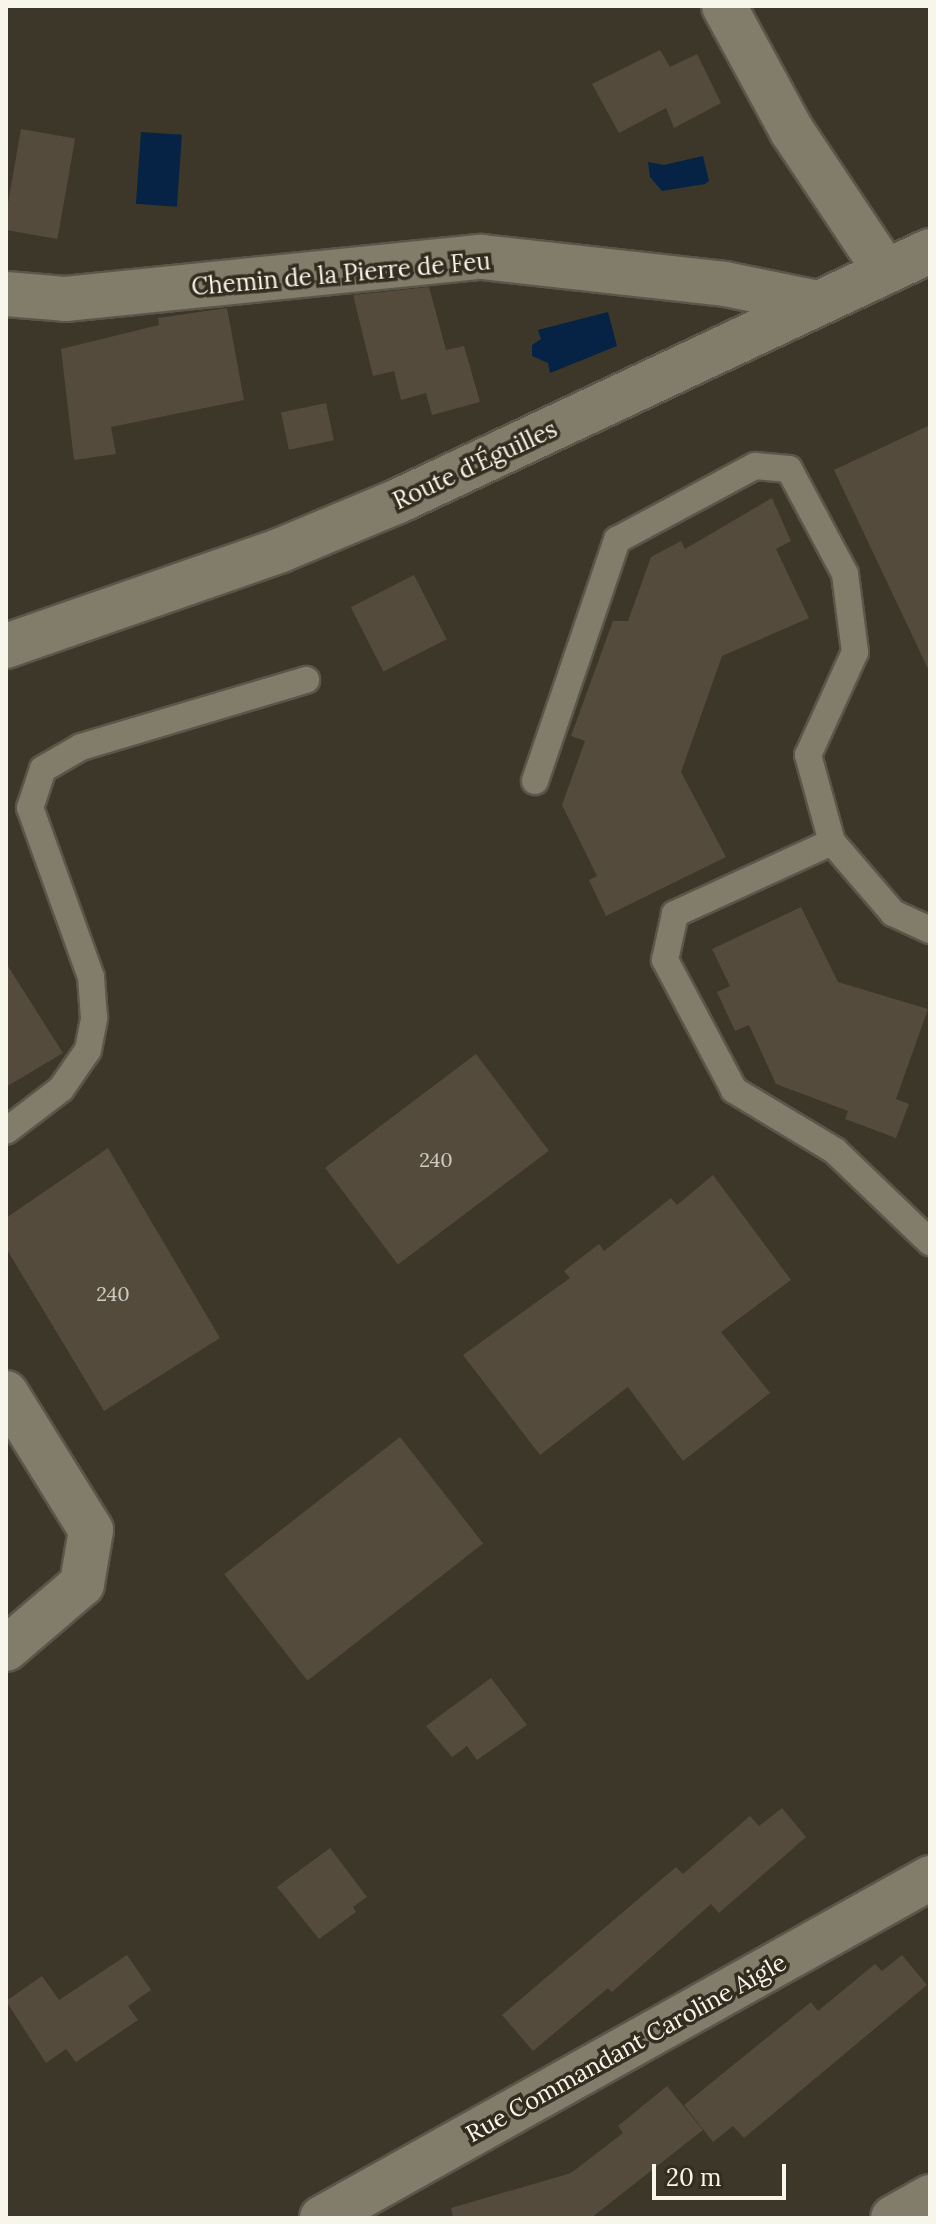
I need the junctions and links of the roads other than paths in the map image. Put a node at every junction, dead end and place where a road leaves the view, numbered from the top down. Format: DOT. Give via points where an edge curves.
graph roads {
  1 [pos="724,6"];
  2 [pos="930,251"];
  3 [pos="886,272"];
  4 [pos="6,294"];
  5 [pos="818,303"];
  6 [pos="6,646"];
  7 [pos="306,680"];
  8 [pos="535,781"];
  9 [pos="832,842"];
  10 [pos="930,930"];
  11 [pos="6,1131"];
  12 [pos="930,1242"];
  13 [pos="6,1393"];
  14 [pos="6,1649"];
  15 [pos="930,1878"];
  16 [pos="930,2197"];
  17 [pos="322,2218"];
  18 [pos="893,2218"];
  1 -- 3 [label="street" via="792,131"];
  2 -- 3 [label="street, Route d'Éguilles"];
  3 -- 5 [label="street, Route d'Éguilles"];
  4 -- 5 [label="street, Chemin de la Pierre de Feu" via="65,299 482,257 725,284"];
  5 -- 6 [label="street, Route d'Éguilles" via="396,502 267,555"];
  7 -- 11 [label="lane" via="81,747 43,769 30,808 91,977 94,1018 88,1050 61,1089"];
  8 -- 9 [label="lane" via="617,540 755,466 789,469 845,574 855,652 808,755"];
  9 -- 10 [label="lane" via="893,913"];
  9 -- 12 [label="lane" via="675,914 665,960 734,1090 835,1151"];
  13 -- 14 [label="street" via="91,1530 82,1584"];
  15 -- 17 [label="street, Rue Commandant Caroline Aigle"];
  16 -- 18 [label="street"];
}
